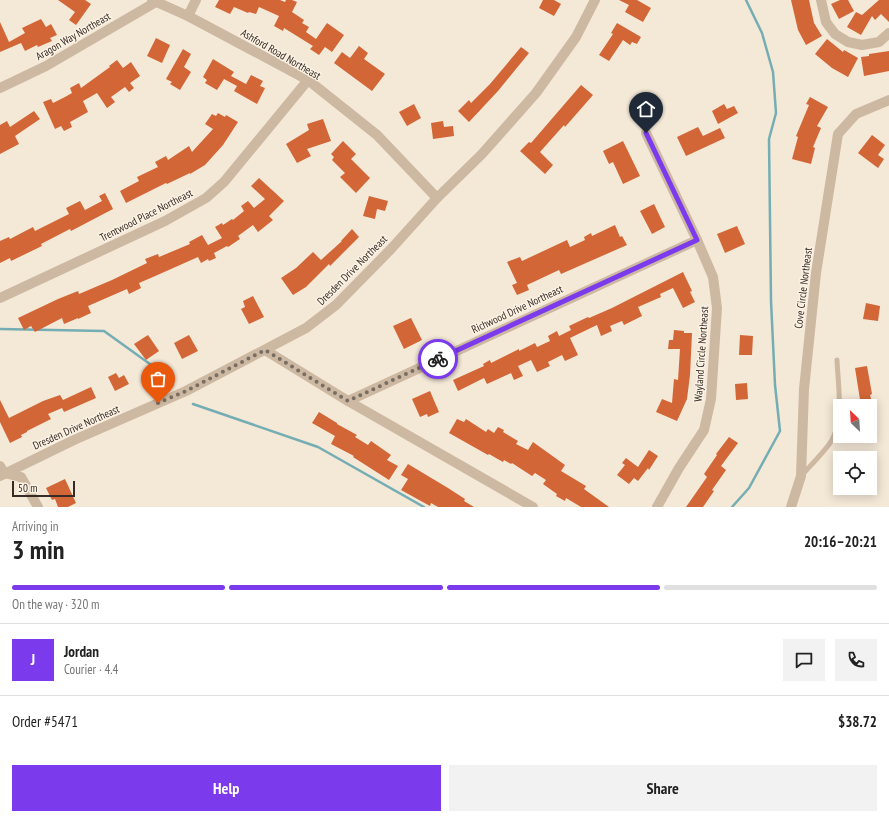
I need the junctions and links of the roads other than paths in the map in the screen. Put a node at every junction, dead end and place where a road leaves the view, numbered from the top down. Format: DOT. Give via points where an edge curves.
graph roads {
  1 [pos="196,0"];
  2 [pos="595,0"];
  3 [pos="821,0"];
  4 [pos="154,1"];
  5 [pos="188,16"];
  6 [pos="889,33"];
  7 [pos="308,80"];
  8 [pos="0,88"];
  9 [pos="889,100"];
  10 [pos="646,133"];
  11 [pos="437,198"];
  12 [pos="697,240"];
  13 [pos="0,298"];
  14 [pos="265,350"];
  15 [pos="837,360"];
  16 [pos="348,401"];
  17 [pos="1,472"];
  18 [pos="801,476"];
  19 [pos="38,507"];
  20 [pos="533,507"];
  21 [pos="658,507"];
  22 [pos="791,507"];
  1 -- 5 [label="street"];
  2 -- 11 [label="street, Dresden Drive Northeast" via="576,37 536,93 482,154"];
  3 -- 6 [label="street" via="826,22 835,34 848,42 862,45 879,42"];
  4 -- 5 [label="street, Ashford Road Northeast"];
  4 -- 8 [label="street, Aragon Way Northeast" via="46,66"];
  5 -- 7 [label="street, Ashford Road Northeast"];
  7 -- 11 [label="street, Ashford Road Northeast" via="377,135"];
  7 -- 13 [label="street, Trentwood Place Northeast" via="224,182 206,198 164,221"];
  9 -- 18 [label="street, Cove Circle Northeast" via="856,114 838,134 816,273 804,389"];
  10 -- 12 [label="street, Wayland Circle Northeast"];
  11 -- 14 [label="street, Dresden Drive Northeast" via="336,305 306,328"];
  12 -- 16 [label="street, Richwood Drive Northeast"];
  12 -- 21 [label="street, Wayland Circle Northeast" via="713,277 718,308 711,399 704,430"];
  14 -- 16 [label="street"];
  14 -- 17 [label="street, Dresden Drive Northeast" via="186,391"];
  15 -- 18 [label="lane" via="839,406 836,430 832,441"];
  16 -- 20 [label="street"];
  17 -- 19 [label="street" via="21,477"];
  18 -- 22 [label="street, Cove Circle Northeast"];
}
